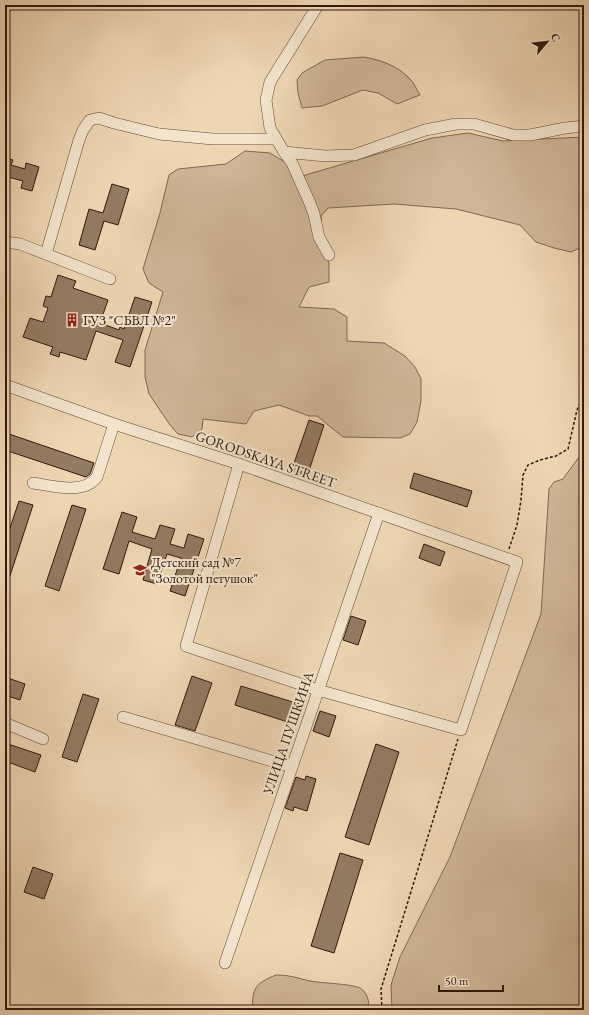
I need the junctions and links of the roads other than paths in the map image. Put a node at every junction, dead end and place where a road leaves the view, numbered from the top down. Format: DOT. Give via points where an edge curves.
graph roads {
  1 [pos="318,5"];
  2 [pos="584,126"];
  3 [pos="275,139"];
  4 [pos="284,152"];
  5 [pos="5,242"];
  6 [pos="46,254"];
  7 [pos="330,255"];
  8 [pos="110,279"];
  9 [pos="5,385"];
  10 [pos="114,424"];
  11 [pos="239,464"];
  12 [pos="33,483"];
  13 [pos="379,513"];
  14 [pos="318,690"];
  15 [pos="123,717"];
  16 [pos="5,723"];
  17 [pos="42,739"];
  18 [pos="292,767"];
  19 [pos="225,963"];
  1 -- 3 [label="street" via="270,82 266,100 270,128"];
  2 -- 4 [label="street" via="530,135 513,135 474,124 456,124 425,130 354,155 325,156"];
  3 -- 4 [label="street"];
  3 -- 6 [label="street" via="213,139 159,134 99,118 90,120 79,140"];
  4 -- 7 [label="street" via="292,162 314,214 319,237"];
  5 -- 6 [label="street" via="20,244"];
  6 -- 8 [label="street"];
  9 -- 10 [label="street, GORODSKAYA STREET"];
  10 -- 11 [label="street, GORODSKAYA STREET"];
  10 -- 12 [label="street" via="93,483 80,487"];
  11 -- 13 [label="street, GORODSKAYA STREET"];
  11 -- 14 [label="street" via="186,646"];
  13 -- 14 [label="street, УЛИЦА ПУШКИНА"];
  13 -- 14 [label="street, GORODSKAYA STREET" via="512,560 461,730"];
  14 -- 18 [label="street, УЛИЦА ПУШКИНА"];
  15 -- 18 [label="street"];
  16 -- 17 [label="street"];
  18 -- 19 [label="street, УЛИЦА ПУШКИНА"];
}
